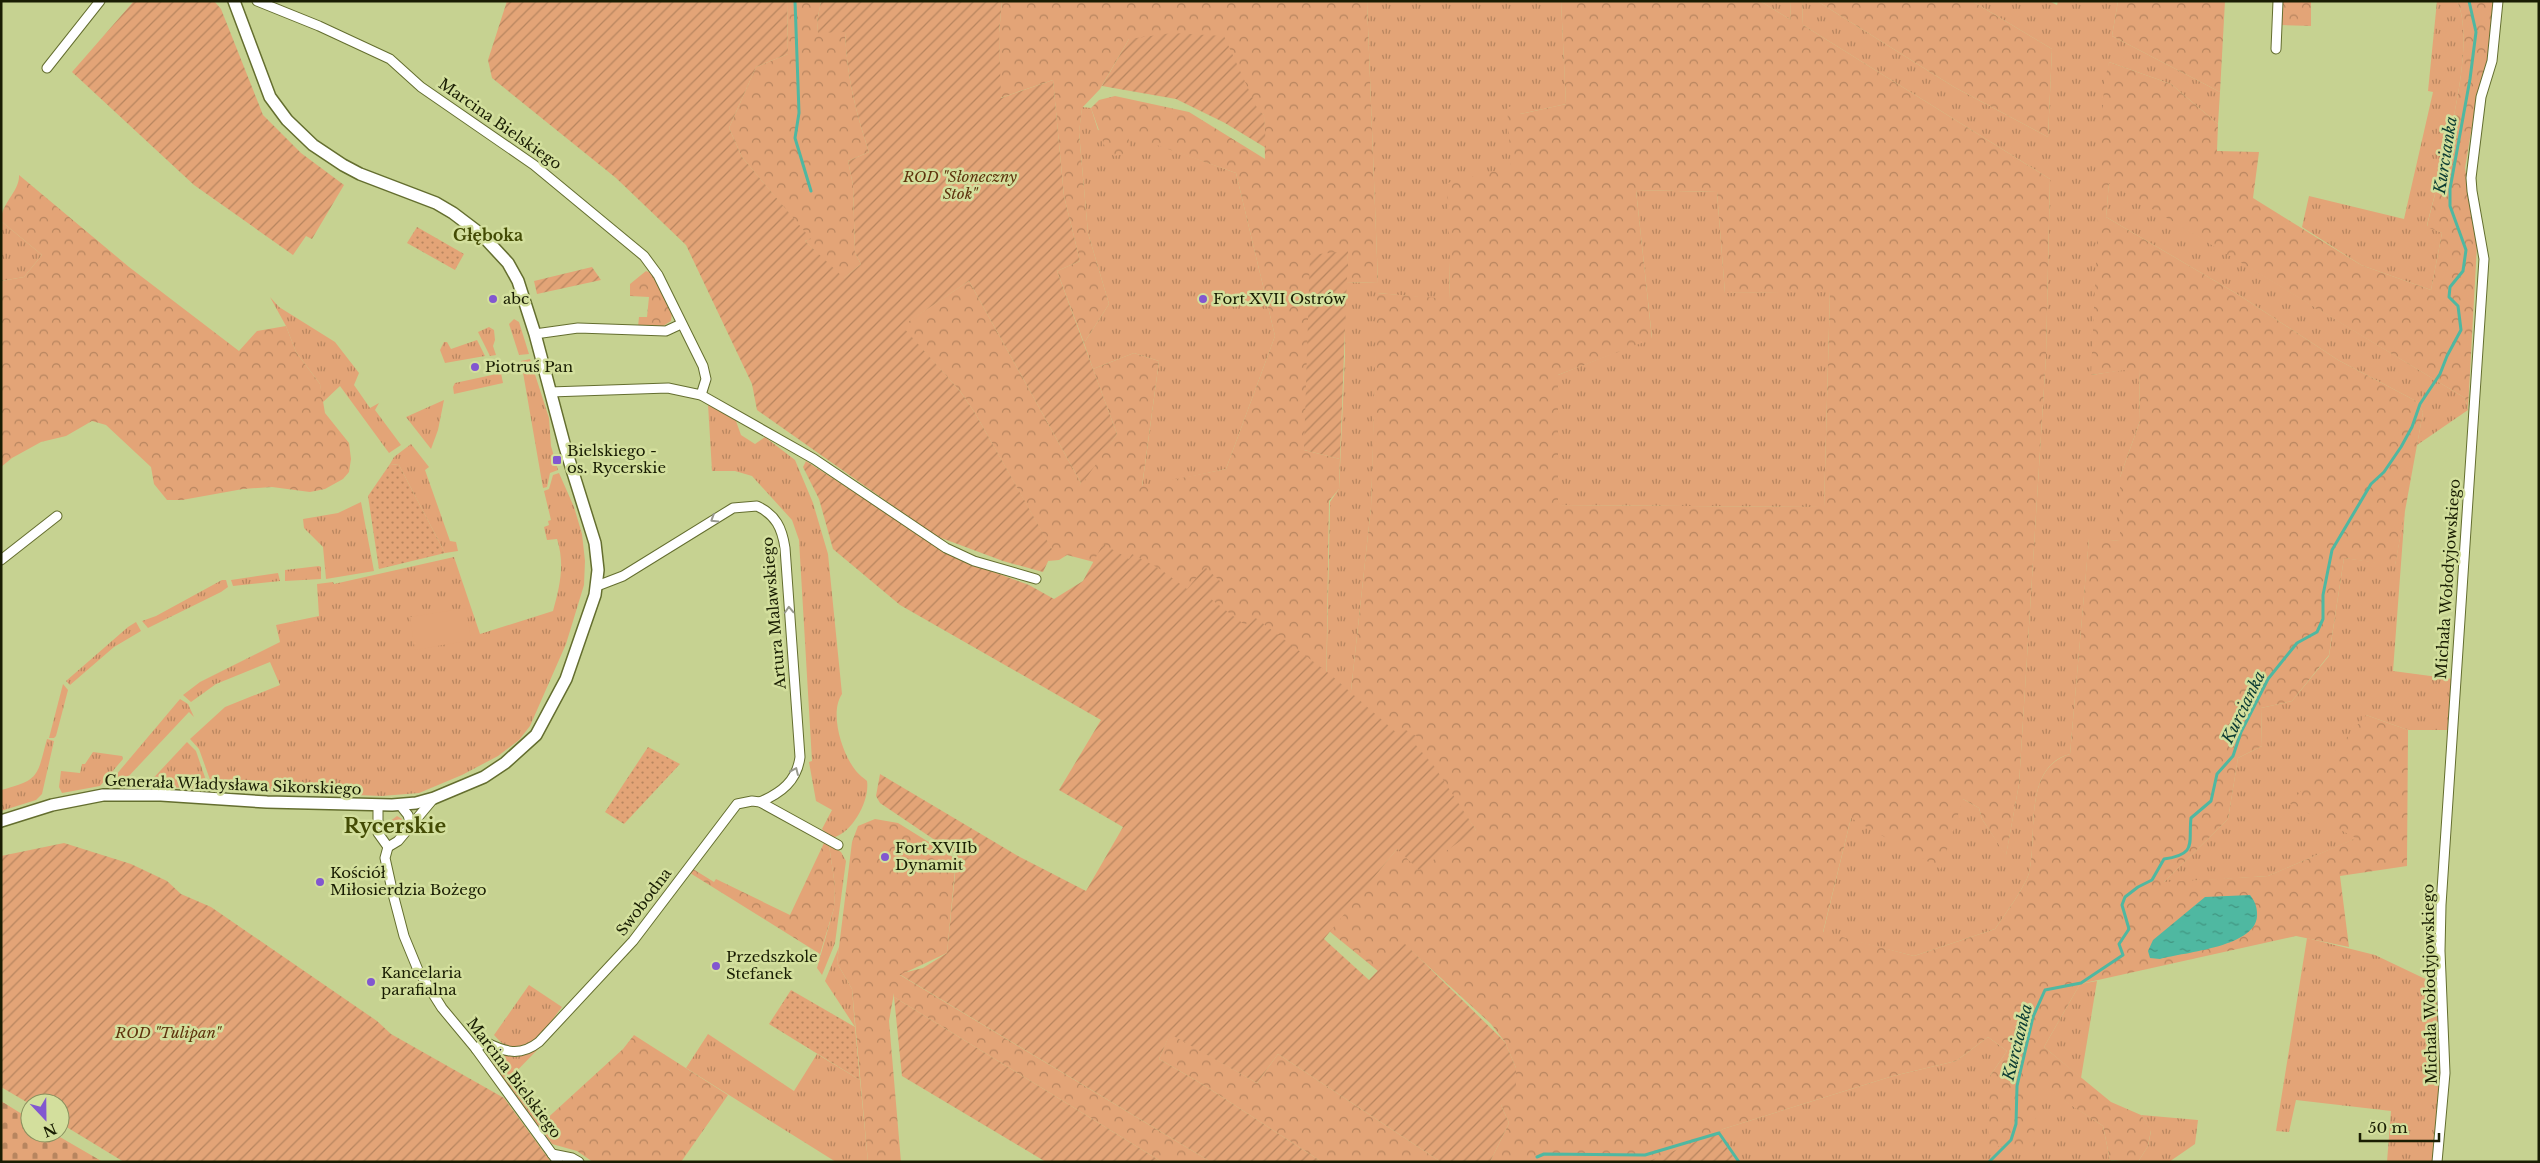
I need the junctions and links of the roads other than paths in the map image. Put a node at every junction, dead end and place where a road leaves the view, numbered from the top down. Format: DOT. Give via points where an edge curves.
graph roads {
  1 [pos="100,1"];
  2 [pos="234,1"];
  3 [pos="258,1"];
  4 [pos="2278,1"];
  5 [pos="2498,1"];
  6 [pos="2276,49"];
  7 [pos="47,68"];
  8 [pos="681,324"];
  9 [pos="535,334"];
  10 [pos="550,392"];
  11 [pos="701,395"];
  12 [pos="57,516"];
  13 [pos="1,560"];
  14 [pos="1036,579"];
  15 [pos="597,586"];
  16 [pos="434,798"];
  17 [pos="760,802"];
  18 [pos="378,805"];
  19 [pos="400,805"];
  20 [pos="1,821"];
  21 [pos="411,826"];
  22 [pos="838,845"];
  23 [pos="388,847"];
  24 [pos="476,1049"];
  25 [pos="555,1158"];
  26 [pos="579,1162"];
  27 [pos="2437,1162"];
  1 -- 7 [label="street"];
  2 -- 9 [label="street" via="270,97 287,120 343,165 436,203 482,235 508,263 518,281"];
  3 -- 8 [label="street, Marcina Bielskiego" via="390,59 421,87 534,165 644,256 658,275"];
  4 -- 6 [label="street"];
  5 -- 27 [label="street, Michała Wołodyjowskiego" via="2492,61 2481,97 2471,178 2484,259 2440,904 2445,1074"];
  8 -- 9 [label="street" via="666,331 578,328"];
  8 -- 11 [label="street, Marcina Bielskiego" via="703,366 706,379"];
  9 -- 10 [label="street"];
  10 -- 11 [label="street" via="668,388"];
  10 -- 15 [label="street" via="595,543"];
  11 -- 14 [label="street" via="814,459 946,548 974,561"];
  12 -- 13 [label="street"];
  15 -- 16 [label="street" via="566,679 536,735 484,777"];
  17 -- 15 [label="street, Artura Malawskiego, one-way" via="787,786 800,757 787,570 780,526 757,506 733,508 623,576"];
  16 -- 19 [label="street"];
  16 -- 21 [label="street"];
  17 -- 22 [label="street"];
  17 -- 24 [label="street, Swobodna" via="744,802 731,809 633,941 539,1042 518,1052 507,1052 485,1042"];
  18 -- 19 [label="street"];
  18 -- 20 [label="street, Generała Władysława Sikorskiego" via="124,794 78,798"];
  18 -- 23 [label="street, Marcina Bielskiego" via="378,833"];
  19 -- 21 [label="street"];
  21 -- 23 [label="street"];
  23 -- 24 [label="street, Marcina Bielskiego" via="385,858 388,873 410,952 428,988"];
  24 -- 25 [label="street, Marcina Bielskiego"];
  25 -- 26 [label="street" via="572,1158"];
}
